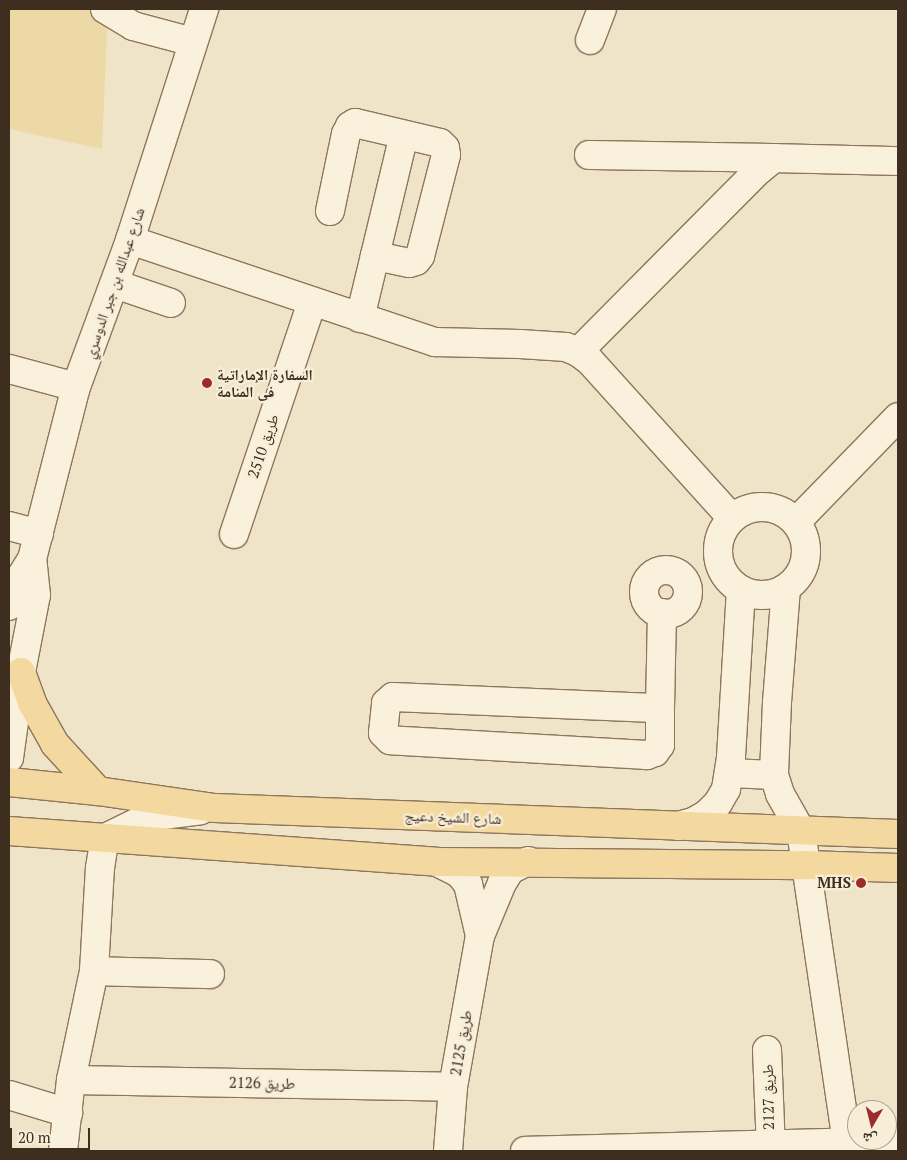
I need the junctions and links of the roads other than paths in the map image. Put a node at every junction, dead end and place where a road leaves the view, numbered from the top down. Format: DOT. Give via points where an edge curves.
graph roads {
  1 [pos="105,9"];
  2 [pos="204,9"];
  3 [pos="602,9"];
  4 [pos="590,40"];
  5 [pos="193,42"];
  6 [pos="404,135"];
  7 [pos="589,155"];
  8 [pos="774,158"];
  9 [pos="898,161"];
  10 [pos="330,211"];
  11 [pos="130,240"];
  12 [pos="375,256"];
  13 [pos="115,284"];
  14 [pos="312,302"];
  15 [pos="171,304"];
  16 [pos="360,318"];
  17 [pos="578,352"];
  18 [pos="9,369"];
  19 [pos="76,387"];
  20 [pos="898,417"];
  21 [pos="732,518"];
  22 [pos="796,522"];
  23 [pos="9,526"];
  24 [pos="234,534"];
  25 [pos="36,547"];
  26 [pos="732,581"];
  27 [pos="688,587"];
  28 [pos="786,588"];
  29 [pos="9,606"];
  30 [pos="662,613"];
  31 [pos="20,672"];
  32 [pos="735,699"];
  33 [pos="777,702"];
  34 [pos="660,708"];
  35 [pos="9,758"];
  36 [pos="729,773"];
  37 [pos="774,775"];
  38 [pos="9,782"];
  39 [pos="98,791"];
  40 [pos="215,808"];
  41 [pos="678,826"];
  42 [pos="801,831"];
  43 [pos="9,832"];
  44 [pos="898,834"];
  45 [pos="105,838"];
  46 [pos="528,861"];
  47 [pos="437,862"];
  48 [pos="806,865"];
  49 [pos="898,868"];
  50 [pos="480,936"];
  51 [pos="94,971"];
  52 [pos="210,974"];
  53 [pos="767,1050"];
  54 [pos="71,1080"];
  55 [pos="453,1087"];
  56 [pos="9,1095"];
  57 [pos="68,1113"];
  58 [pos="847,1143"];
  59 [pos="770,1148"];
  60 [pos="63,1151"];
  61 [pos="448,1151"];
  62 [pos="524,1151"];
  1 -- 5 [label="street" via="133,26"];
  2 -- 5 [label="street, شارع عبدالله بن جبر الدوسري"];
  3 -- 4 [label="street"];
  5 -- 11 [label="street, شارع عبدالله بن جبر الدوسري"];
  6 -- 10 [label="street" via="355,123 350,126"];
  6 -- 12 [label="street"];
  6 -- 12 [label="street" via="440,143 446,155 420,256 409,263"];
  7 -- 8 [label="street"];
  8 -- 9 [label="street"];
  8 -- 17 [label="street"];
  11 -- 13 [label="street, شارع عبدالله بن جبر الدوسري"];
  11 -- 14 [label="street"];
  12 -- 16 [label="street"];
  13 -- 15 [label="street"];
  13 -- 19 [label="street, شارع عبدالله بن جبر الدوسري"];
  14 -- 16 [label="street"];
  14 -- 24 [label="street, طريق 2510"];
  16 -- 17 [label="street" via="448,344 520,344 566,347"];
  17 -- 21 [label="street" via="590,361"];
  18 -- 19 [label="street"];
  19 -- 25 [label="street, شارع عبدالله بن جبر الدوسري"];
  20 -- 22 [label="street"];
  21 -- 22 [label="street" via="744,510 758,507 786,513"];
  21 -- 26 [label="street" via="720,538 718,550"];
  22 -- 28 [label="street" via="803,532 807,557 803,570"];
  23 -- 25 [label="street"];
  25 -- 29 [label="street, شارع عبدالله بن جبر الدوسري" via="12,591"];
  25 -- 31 [label="street, شارع عبدالله بن جبر الدوسري" via="36,594"];
  26 -- 27 [label="street"];
  26 -- 28 [label="street" via="764,595"];
  26 -- 32 [label="street"];
  27 -- 30 [label="street" via="688,596 679,610"];
  27 -- 30 [label="street" via="684,579 670,570 654,573 648,580 645,596 654,610"];
  28 -- 33 [label="street"];
  30 -- 34 [label="street"];
  31 -- 35 [label="street, شارع عبدالله بن جبر الدوسري"];
  31 -- 39 [label="main road" via="32,703 55,744"];
  32 -- 33 [label="street"];
  32 -- 36 [label="street"];
  33 -- 37 [label="street"];
  34 -- 34 [label="street" via="660,745 647,755 390,740 383,733 386,702 393,697"];
  36 -- 37 [label="street"];
  36 -- 41 [label="street" via="726,789 718,803 707,814"];
  37 -- 42 [label="street" via="780,794"];
  38 -- 39 [label="main road, شارع الشيخ دعيج"];
  39 -- 40 [label="main road, شارع الشيخ دعيج"];
  40 -- 41 [label="main road, شارع الشيخ دعيج"];
  40 -- 45 [label="street" via="162,815"];
  41 -- 42 [label="main road, شارع الشيخ دعيج"];
  42 -- 44 [label="main road, شارع الشيخ دعيج"];
  42 -- 48 [label="street"];
  43 -- 45 [label="main road"];
  45 -- 47 [label="main road"];
  45 -- 51 [label="street" via="100,868"];
  46 -- 47 [label="main road"];
  46 -- 48 [label="main road"];
  46 -- 50 [label="street, طريق 2125" via="510,870 502,882"];
  47 -- 50 [label="street, طريق 2125" via="458,873 468,884"];
  48 -- 49 [label="main road"];
  48 -- 58 [label="street"];
  50 -- 55 [label="street, طريق 2125"];
  51 -- 52 [label="street"];
  51 -- 54 [label="street"];
  53 -- 59 [label="street, طريق 2127"];
  54 -- 55 [label="street, طريق 2126"];
  54 -- 57 [label="street"];
  55 -- 61 [label="street, طريق 2125"];
  56 -- 57 [label="street"];
  57 -- 60 [label="street"];
  58 -- 59 [label="street"];
  59 -- 62 [label="street, طريق 2127"];
}
